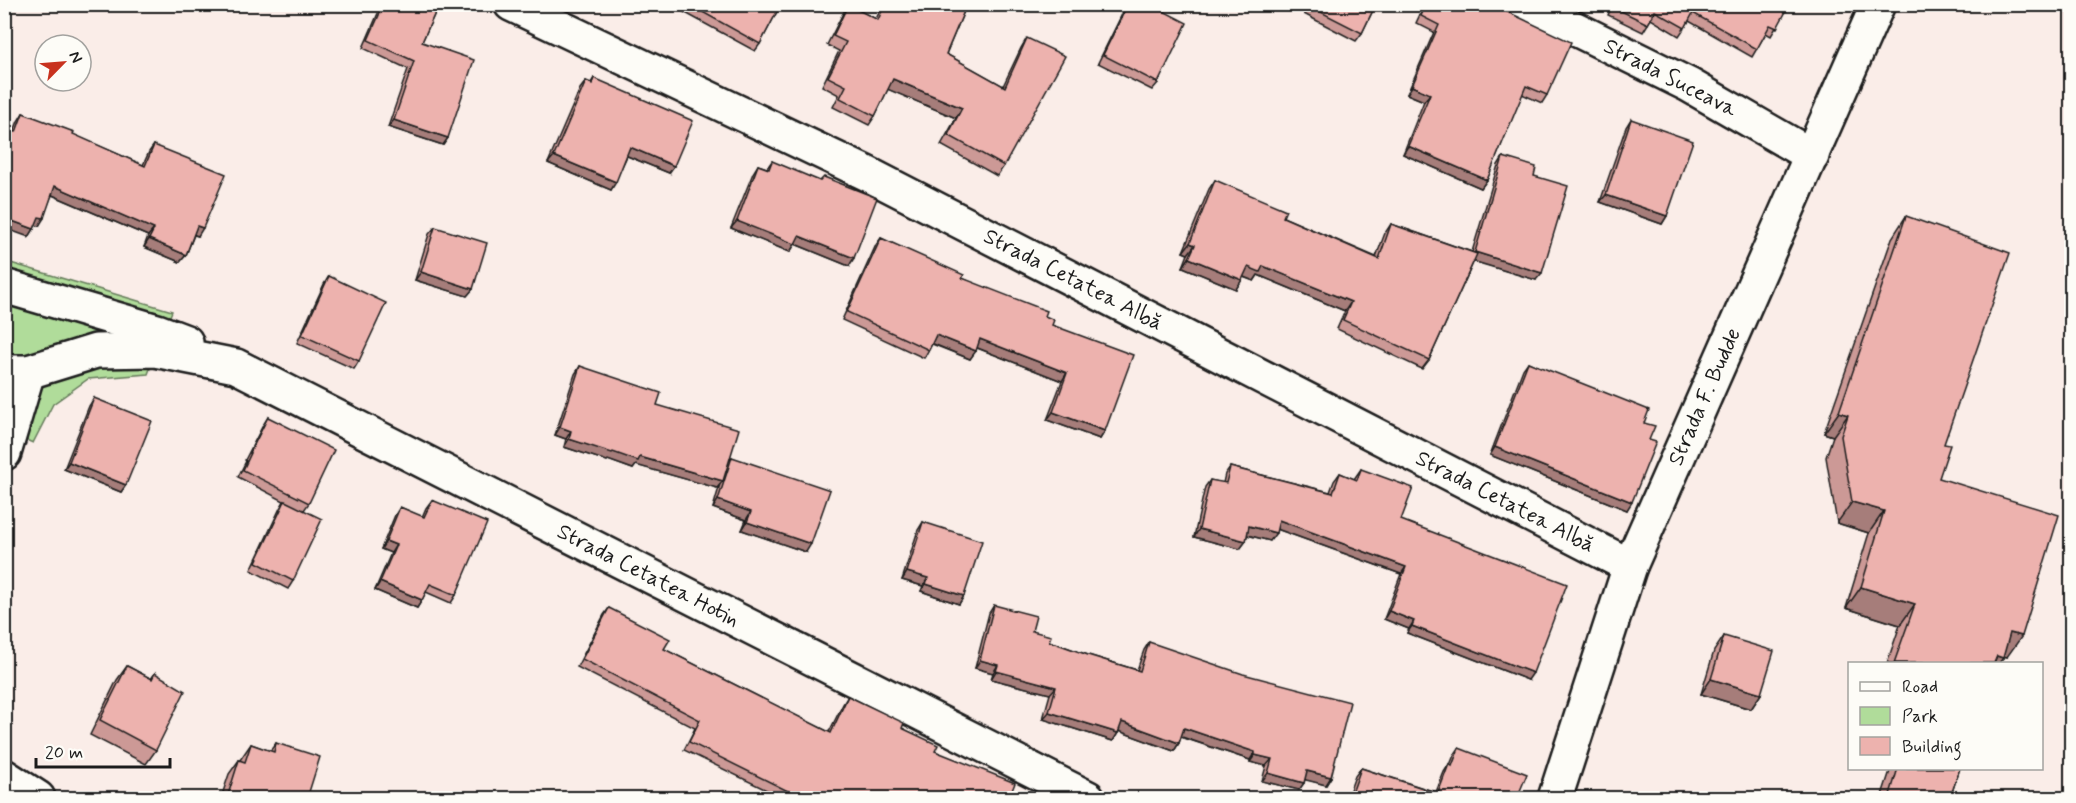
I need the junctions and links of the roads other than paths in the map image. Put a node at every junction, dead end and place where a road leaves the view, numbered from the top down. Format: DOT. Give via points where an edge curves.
graph roads {
  1 [pos="510,4"];
  2 [pos="1525,4"];
  3 [pos="1878,4"];
  4 [pos="1812,156"];
  5 [pos="4,286"];
  6 [pos="206,360"];
  7 [pos="16,372"];
  8 [pos="4,453"];
  9 [pos="1630,566"];
  10 [pos="4,776"];
  11 [pos="38,798"];
  12 [pos="1088,798"];
  13 [pos="1555,798"];
  1 -- 9 [label="street, Strada Cetatea Albă" via="866,173"];
  2 -- 4 [label="street, Strada Suceava" via="1689,85"];
  3 -- 4 [label="street, Strada F. Budde"];
  4 -- 9 [label="street, Strada F. Budde"];
  5 -- 6 [label="street, Strada Cetatea Hotin" via="157,331 190,344"];
  6 -- 7 [label="street, Strada Cetatea Hotin" via="156,350 96,351"];
  6 -- 12 [label="street, Strada Cetatea Hotin" via="236,366"];
  7 -- 8 [label="street"];
  9 -- 13 [label="street, Strada F. Budde"];
  10 -- 11 [label="street"];
}
